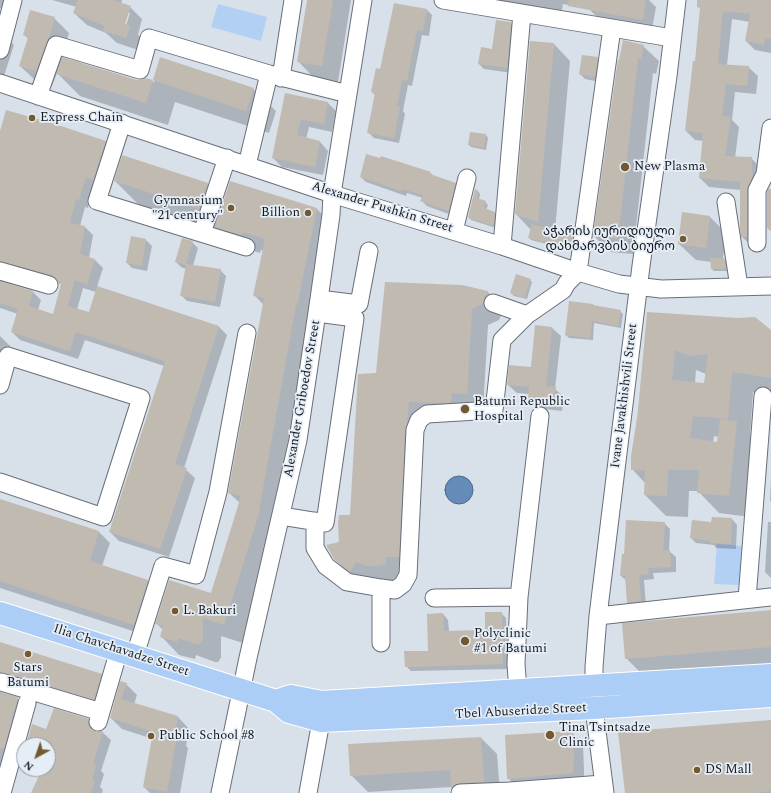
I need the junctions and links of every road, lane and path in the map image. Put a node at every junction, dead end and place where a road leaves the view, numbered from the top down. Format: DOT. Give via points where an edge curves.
graph roads {
  1 [pos="13,0"];
  2 [pos="293,0"];
  3 [pos="363,0"];
  4 [pos="443,0"];
  5 [pos="677,0"];
  6 [pos="522,13"];
  7 [pos="612,28"];
  8 [pos="672,38"];
  9 [pos="0,50"];
  10 [pos="275,76"];
  11 [pos="0,83"];
  12 [pos="348,94"];
  13 [pos="38,96"];
  14 [pos="122,123"];
  15 [pos="771,128"];
  16 [pos="227,158"];
  17 [pos="247,165"];
  18 [pos="768,175"];
  19 [pos="467,178"];
  20 [pos="332,194"];
  21 [pos="726,202"];
  22 [pos="454,231"];
  23 [pos="202,233"];
  24 [pos="757,243"];
  25 [pos="502,246"];
  26 [pos="246,247"];
  27 [pos="369,251"];
  28 [pos="0,271"];
  29 [pos="578,272"];
  30 [pos="49,285"];
  31 [pos="639,287"];
  32 [pos="739,287"];
  33 [pos="771,287"];
  34 [pos="492,302"];
  35 [pos="318,306"];
  36 [pos="527,315"];
  37 [pos="247,333"];
  38 [pos="0,385"];
  39 [pos="763,396"];
  40 [pos="540,416"];
  41 [pos="0,482"];
  42 [pos="281,516"];
  43 [pos="315,522"];
  44 [pos="381,588"];
  45 [pos="771,596"];
  46 [pos="519,597"];
  47 [pos="434,598"];
  48 [pos="747,599"];
  49 [pos="0,612"];
  50 [pos="598,616"];
  51 [pos="381,643"];
  52 [pos="127,652"];
  53 [pos="771,675"];
  54 [pos="1,682"];
  55 [pos="594,687"];
  56 [pos="241,690"];
  57 [pos="518,691"];
  58 [pos="771,696"];
  59 [pos="276,701"];
  60 [pos="27,703"];
  61 [pos="594,708"];
  62 [pos="321,721"];
  63 [pos="604,788"];
  64 [pos="511,792"];
  65 [pos="2,793"];
  66 [pos="220,793"];
  67 [pos="308,793"];
  68 [pos="460,793"];
  1 -- 9 [label="street"];
  2 -- 10 [label="street"];
  3 -- 12 [label="street, Alexander Griboedov Street"];
  4 -- 6 [label="street"];
  5 -- 8 [label="street, Ivane Javakhishvili Street"];
  6 -- 7 [label="street"];
  6 -- 25 [label="street"];
  7 -- 8 [label="street"];
  7 -- 29 [label="street"];
  8 -- 31 [label="street, Ivane Javakhishvili Street"];
  10 -- 12 [label="street"];
  10 -- 13 [label="street" via="150,38 140,70 56,45"];
  10 -- 17 [label="street"];
  11 -- 13 [label="street, Alexander Pushkin Street"];
  12 -- 20 [label="street, Alexander Griboedov Street"];
  13 -- 14 [label="street, Alexander Pushkin Street"];
  14 -- 16 [label="street, Alexander Pushkin Street"];
  14 -- 23 [label="street" via="97,201"];
  15 -- 18 [label="street"];
  16 -- 17 [label="street, Alexander Pushkin Street"];
  16 -- 23 [label="street"];
  17 -- 20 [label="street, Alexander Pushkin Street"];
  18 -- 24 [label="street" via="758,190"];
  19 -- 22 [label="street"];
  20 -- 22 [label="street, Alexander Pushkin Street"];
  20 -- 35 [label="street, Alexander Griboedov Street"];
  21 -- 32 [label="street"];
  22 -- 25 [label="street, Alexander Pushkin Street"];
  23 -- 26 [label="street"];
  25 -- 29 [label="street, Alexander Pushkin Street"];
  27 -- 35 [label="street" via="359,304"];
  28 -- 30 [label="street"];
  29 -- 31 [label="street, Alexander Pushkin Street"];
  29 -- 36 [label="street" via="564,290"];
  31 -- 32 [label="street, Alexander Pushkin Street"];
  31 -- 50 [label="street, Ivane Javakhishvili Street"];
  32 -- 33 [label="street, Alexander Pushkin Street"];
  34 -- 36 [label="street"];
  35 -- 42 [label="street, Alexander Griboedov Street" via="298,440"];
  35 -- 43 [label="street" via="355,318 325,523"];
  36 -- 44 [label="street" via="502,340 494,410 427,414 419,420 415,430 408,575 403,584 394,590"];
  37 -- 52 [label="street" via="218,492 196,575 163,566"];
  38 -- 41 [label="street" via="8,356 141,398 103,517"];
  39 -- 48 [label="street"];
  40 -- 46 [label="street"];
  42 -- 43 [label="street"];
  42 -- 56 [label="street, Alexander Griboedov Street"];
  43 -- 44 [label="street" via="315,548 326,566 347,582"];
  44 -- 51 [label="street"];
  45 -- 48 [label="street"];
  46 -- 47 [label="street"];
  46 -- 57 [label="street" via="516,664"];
  48 -- 50 [label="street"];
  49 -- 52 [label="main road, Ilia Chavchavadze Street"];
  50 -- 55 [label="street, Ivane Javakhishvili Street"];
  52 -- 54 [label="street" via="99,717"];
  52 -- 56 [label="main road, Ilia Chavchavadze Street"];
  53 -- 55 [label="main road, Tbel Abuseridze Street"];
  55 -- 57 [label="main road, Tbel Abuseridze Street"];
  55 -- 61 [label="street, Ivane Javakhishvili Street"];
  56 -- 59 [label="main road, Tbel Abuseridze Street"];
  56 -- 66 [label="street, Alexander Griboedov Street"];
  57 -- 59 [label="main road, Tbel Abuseridze Street" via="322,702 291,696"];
  58 -- 61 [label="main road, Tbel Abuseridze Street"];
  59 -- 62 [label="main road, Tbel Abuseridze Street" via="289,712"];
  60 -- 65 [label="street"];
  61 -- 62 [label="main road, Tbel Abuseridze Street"];
  61 -- 63 [label="street, Ivane Javakhishvili Street"];
  62 -- 67 [label="street"];
  63 -- 64 [label="street"];
  64 -- 68 [label="street"];
}
